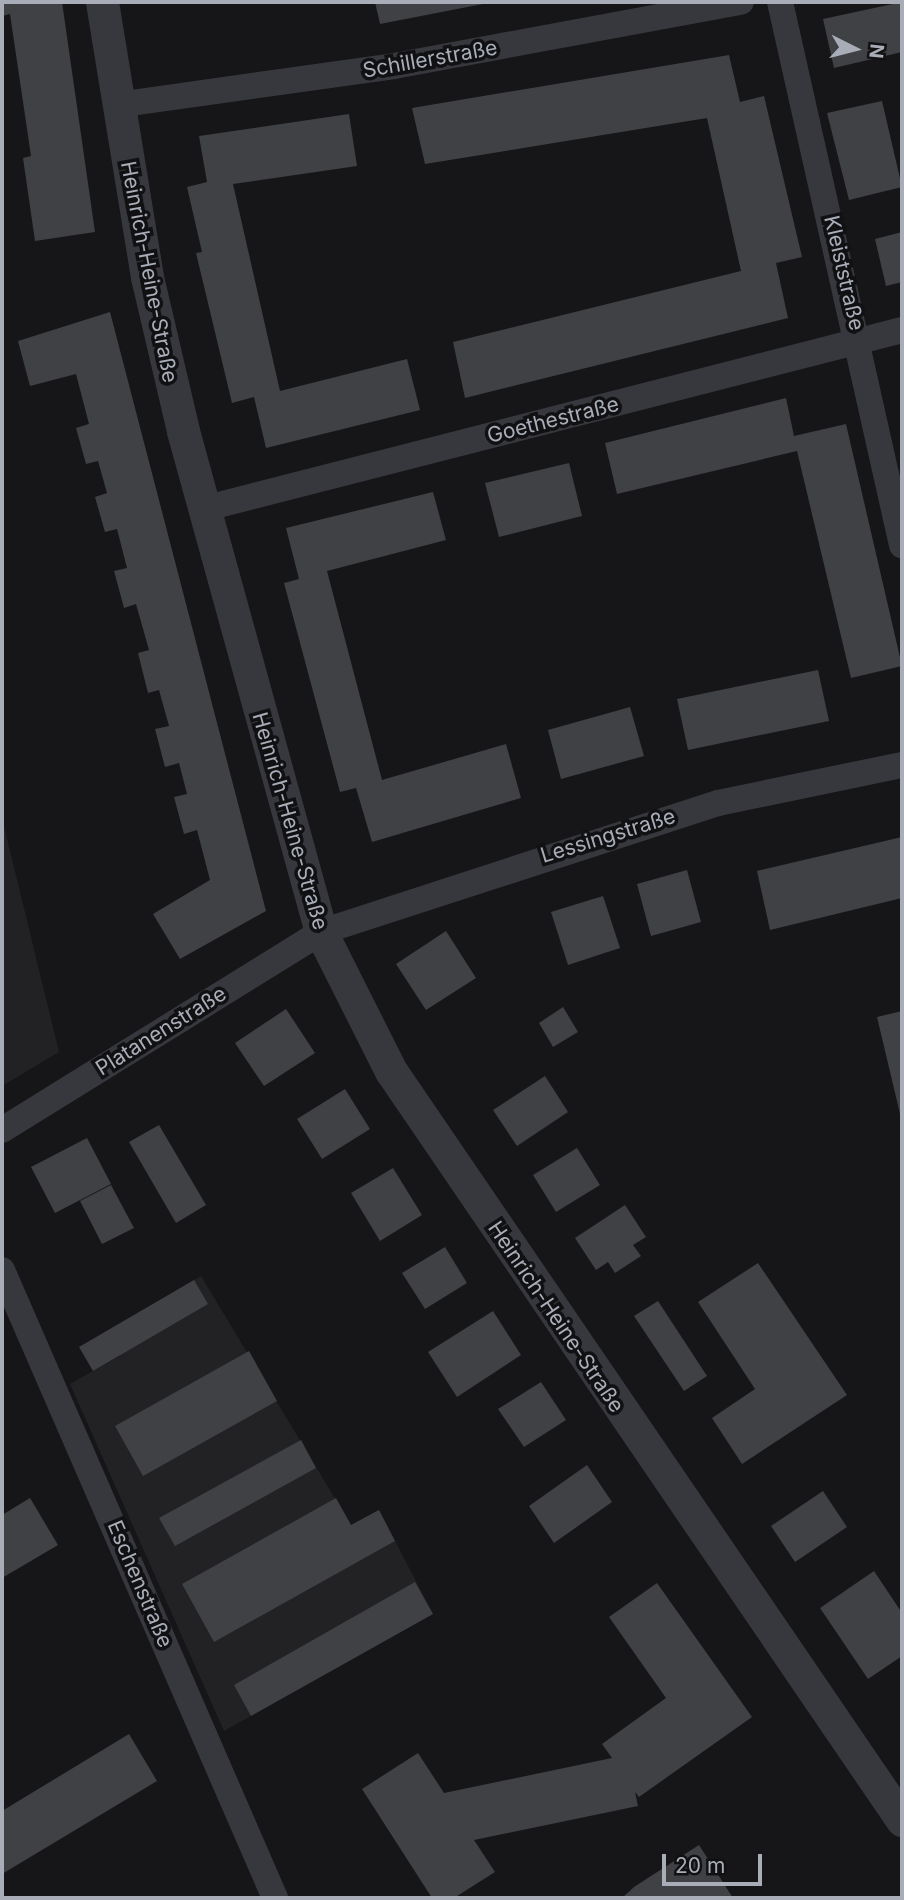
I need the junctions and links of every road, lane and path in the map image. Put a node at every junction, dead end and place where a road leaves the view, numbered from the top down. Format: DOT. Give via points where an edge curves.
graph roads {
  1 [pos="102,2"];
  2 [pos="741,2"];
  3 [pos="780,2"];
  4 [pos="117,105"];
  5 [pos="902,330"];
  6 [pos="860,342"];
  7 [pos="203,509"];
  8 [pos="902,545"];
  9 [pos="902,765"];
  10 [pos="321,932"];
  11 [pos="2,1130"];
  12 [pos="2,1270"];
  13 [pos="902,1820"];
  14 [pos="275,1898"];
  1 -- 4 [label="street, Heinrich-Heine-Straße"];
  2 -- 4 [label="street, Schillerstraße" via="394,66"];
  3 -- 6 [label="street, Kleiststraße"];
  4 -- 7 [label="street, Heinrich-Heine-Straße" via="147,277"];
  5 -- 6 [label="street, Goethestraße"];
  6 -- 7 [label="street, Goethestraße"];
  6 -- 8 [label="street, Kleiststraße"];
  7 -- 10 [label="street, Heinrich-Heine-Straße"];
  9 -- 10 [label="street, Lessingstraße" via="719,803"];
  10 -- 11 [label="street, Platanenstraße"];
  10 -- 13 [label="street, Heinrich-Heine-Straße" via="391,1071"];
  12 -- 14 [label="street, Eschenstraße"];
}
